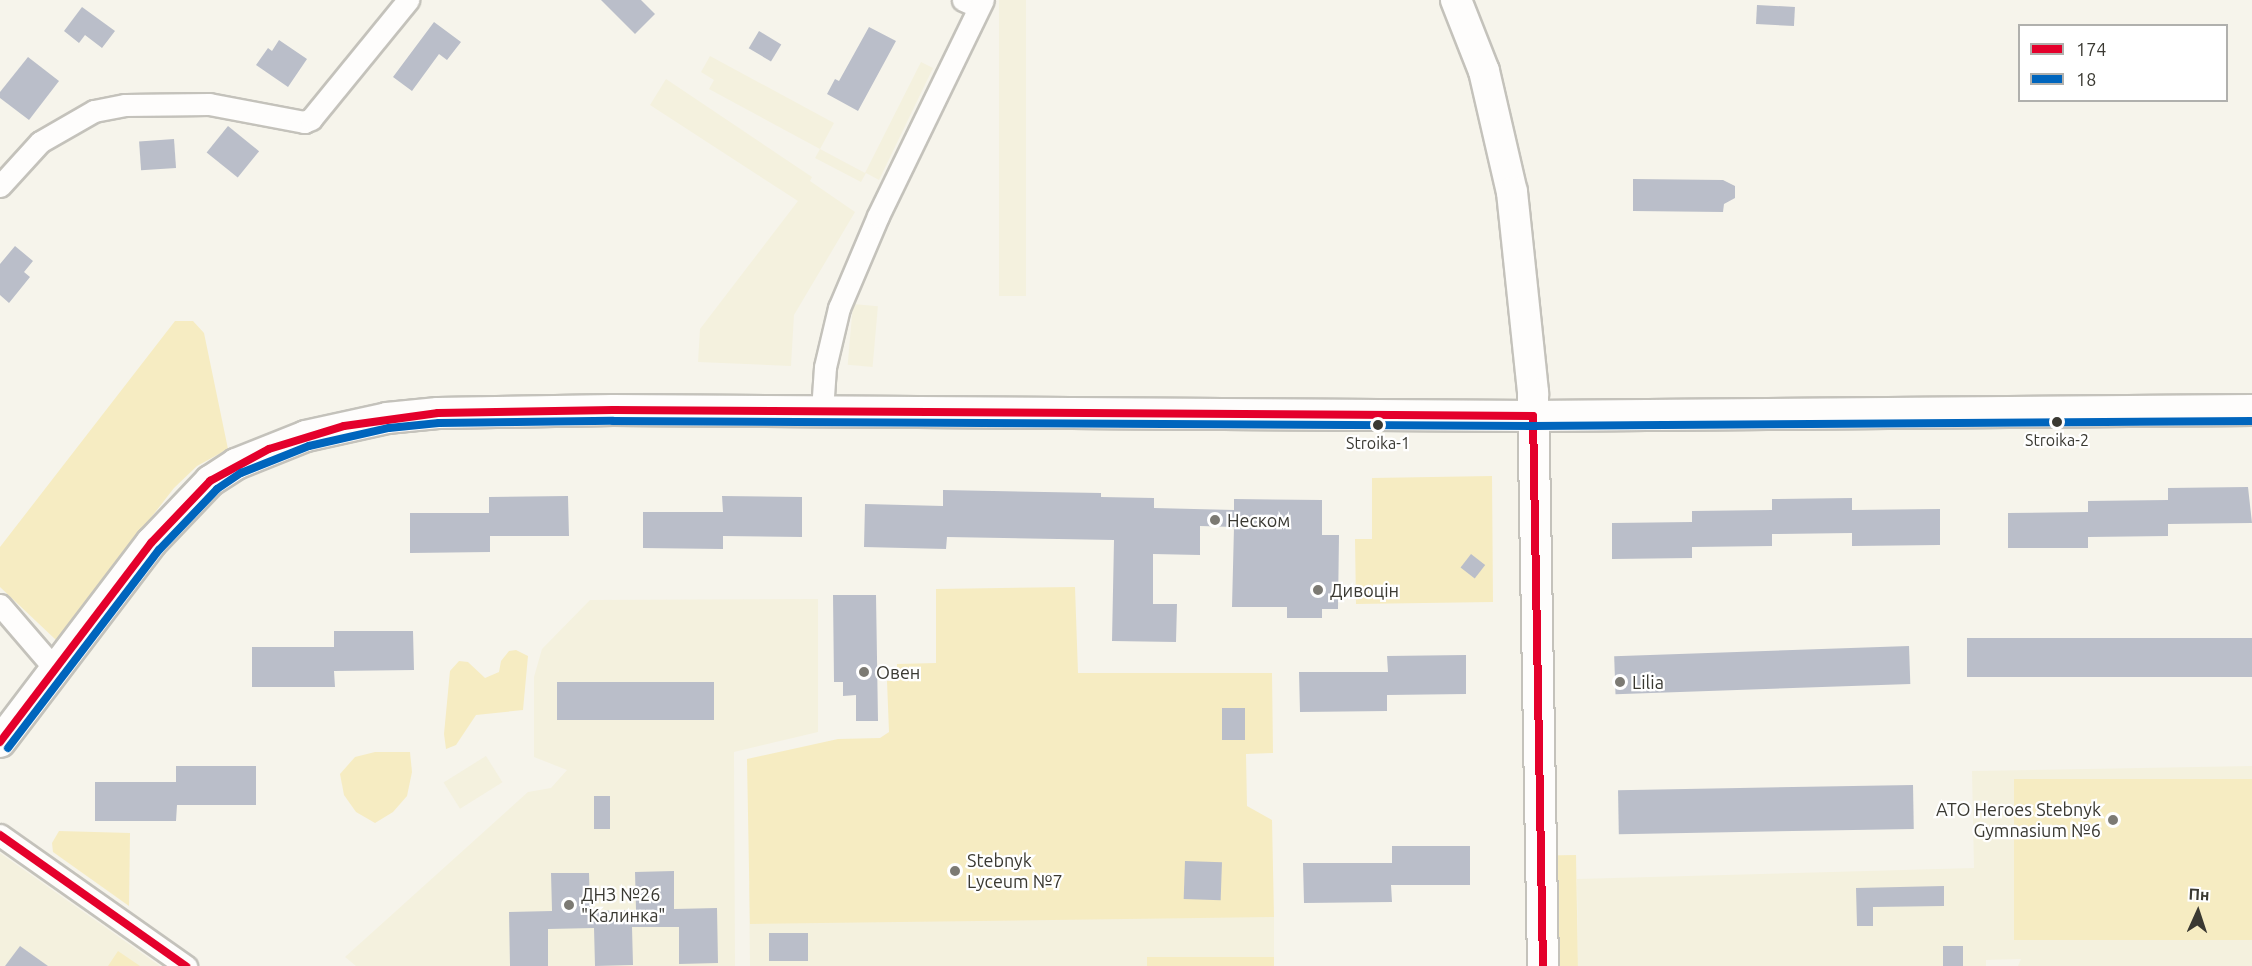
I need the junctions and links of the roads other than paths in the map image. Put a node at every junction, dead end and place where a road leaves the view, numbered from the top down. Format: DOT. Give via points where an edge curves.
graph roads {
  1 [pos="408,0"];
  2 [pos="1456,0"];
  3 [pos="975,2"];
  4 [pos="0,186"];
  5 [pos="2252,410"];
  6 [pos="822,411"];
  7 [pos="1533,416"];
  8 [pos="0,605"];
  9 [pos="55,669"];
  10 [pos="0,742"];
  11 [pos="0,835"];
  12 [pos="186,966"];
  13 [pos="1543,966"];
  1 -- 4 [label="street" via="311,119 303,122 209,104 125,105 94,111 40,142"];
  2 -- 7 [label="street" via="1484,71 1512,192"];
  3 -- 6 [label="street" via="839,308 825,367"];
  5 -- 7 [label="street"];
  6 -- 7 [label="street"];
  6 -- 9 [label="street" via="438,413 387,418 306,436 236,464 210,481 151,543"];
  7 -- 13 [label="street"];
  8 -- 9 [label="street"];
  9 -- 10 [label="street"];
  11 -- 12 [label="street"];
}
